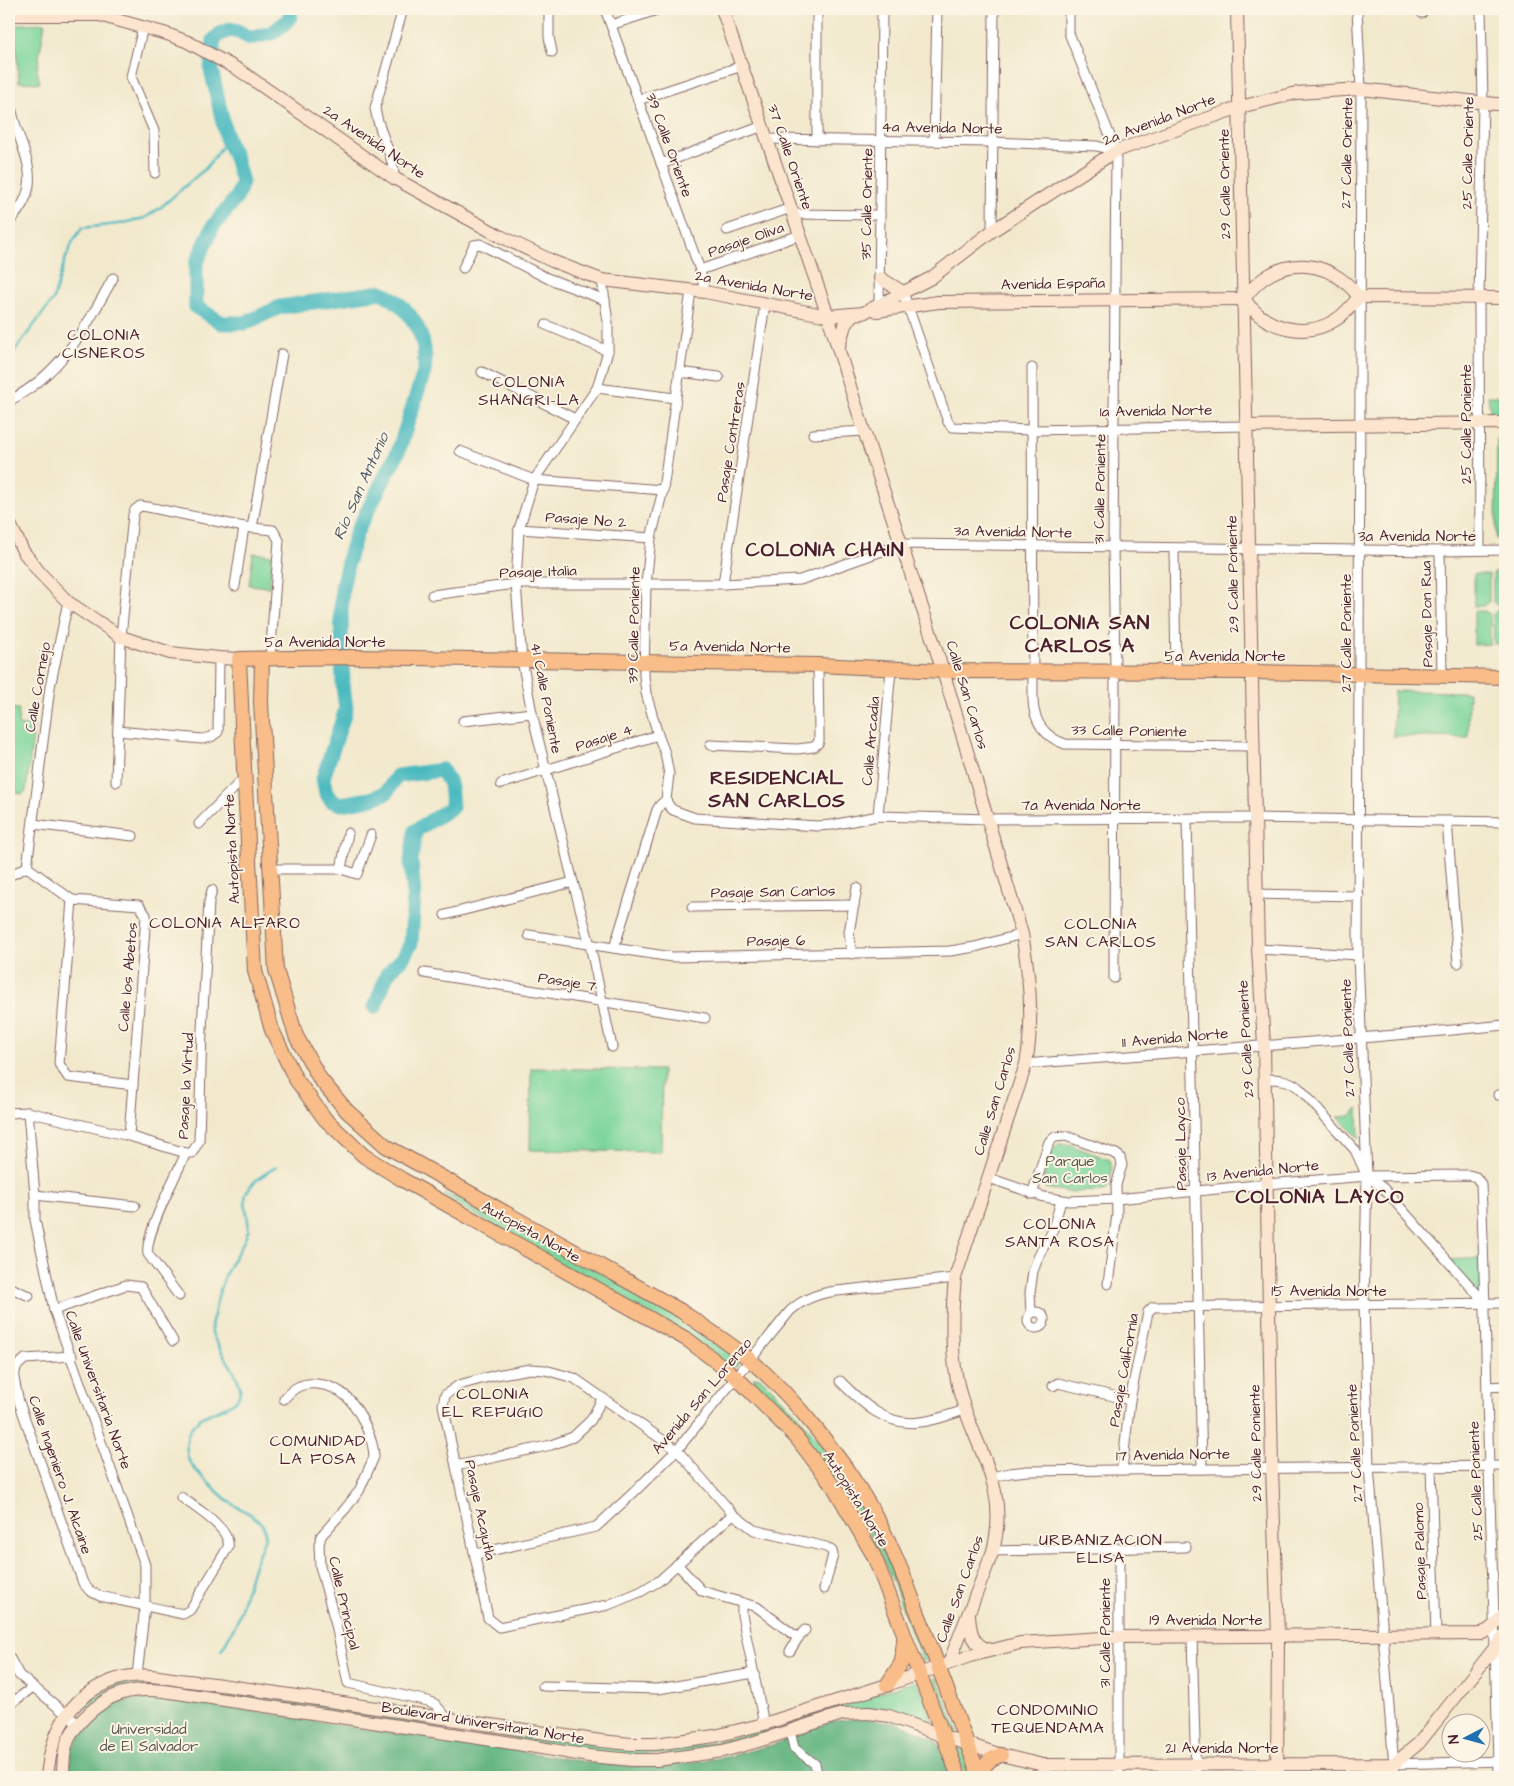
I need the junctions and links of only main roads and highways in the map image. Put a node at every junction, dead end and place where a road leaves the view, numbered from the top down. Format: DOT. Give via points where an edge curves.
graph roads {
  1 [pos="722,9"];
  2 [pos="1237,9"];
  3 [pos="9,15"];
  4 [pos="1505,105"];
  5 [pos="1240,107"];
  6 [pos="880,278"];
  7 [pos="931,278"];
  8 [pos="903,292"];
  9 [pos="1359,297"];
  10 [pos="1505,298"];
  11 [pos="1244,299"];
  12 [pos="938,302"];
  13 [pos="880,308"];
  14 [pos="858,314"];
  15 [pos="828,316"];
  16 [pos="838,348"];
  17 [pos="1505,423"];
  18 [pos="1245,426"];
  19 [pos="9,522"];
  20 [pos="239,658"];
  21 [pos="266,659"];
  22 [pos="943,671"];
  23 [pos="1251,672"];
  24 [pos="1505,677"];
  25 [pos="417,1163"];
  26 [pos="407,1182"];
  27 [pos="481,1199"];
  28 [pos="444,1201"];
  29 [pos="1505,1612"];
  30 [pos="969,1613"];
  31 [pos="904,1631"];
  32 [pos="1505,1635"];
  33 [pos="1278,1636"];
  34 [pos="992,1650"];
  35 [pos="944,1665"];
  36 [pos="920,1674"];
  37 [pos="887,1685"];
  38 [pos="943,1736"];
  39 [pos="967,1744"];
  40 [pos="1001,1755"];
  41 [pos="1276,1764"];
  42 [pos="1119,1771"];
  43 [pos="47,1777"];
  44 [pos="62,1777"];
  45 [pos="959,1777"];
  46 [pos="981,1777"];
  47 [pos="1277,1777"];
  1 -- 15 [label="main road, 37 Calle Oriente"];
  2 -- 5 [label="main road, 29 Calle Oriente"];
  3 -- 15 [label="main road, 2a Avenida Norte" via="99,15 188,42 247,75 394,178 500,236 602,280 705,292"];
  4 -- 5 [label="main road, 2a Avenida Norte" via="1361,89 1296,93"];
  5 -- 7 [label="main road, 2a Avenida Norte" via="1116,151 992,231"];
  5 -- 11 [label="main road, 29 Calle Oriente"];
  6 -- 8 [label="main road"];
  7 -- 8 [label="main road, 2a Avenida Norte"];
  7 -- 12 [label="main road" via="929,292"];
  8 -- 13 [label="main road, 2a Avenida Norte"];
  9 -- 10 [label="main road"];
  9 -- 11 [label="main road" via="1336,320 1301,330 1265,320"];
  9 -- 11 [label="main road" via="1332,272 1295,266 1266,276"];
  11 -- 12 [label="main road, Avenida España"];
  11 -- 18 [label="main road, 29 Calle Poniente"];
  12 -- 13 [label="main road, Avenida España"];
  13 -- 14 [label="main road, Avenida España"];
  14 -- 15 [label="main road, 2a Avenida Norte"];
  14 -- 16 [label="main road" via="845,325"];
  15 -- 16 [label="main road, Calle San Carlos"];
  16 -- 22 [label="main road, Calle San Carlos"];
  17 -- 18 [label="main road, 1a Avenida Norte"];
  18 -- 23 [label="main road, 29 Calle Poniente"];
  19 -- 20 [label="main road, 5a Avenida Norte" via="40,574 68,602 121,637 170,653"];
  20 -- 21 [label="main road, 5a Avenida Norte"];
  20 -- 26 [label="main road, Autopista Norte" via="255,971 272,1030 295,1078 325,1119 364,1156"];
  21 -- 22 [label="main road, 5a Avenida Norte" via="354,657 818,665"];
  21 -- 25 [label="main road, Autopista Norte" via="261,702 276,970 296,1036 320,1079 347,1111 386,1146"];
  22 -- 23 [label="main road, 5a Avenida Norte"];
  22 -- 30 [label="main road, Calle San Carlos" via="1022,934 1029,971 1026,1064 955,1278 953,1359 961,1400 992,1477 999,1515 993,1551"];
  23 -- 24 [label="main road, 5a Avenida Norte"];
  23 -- 33 [label="main road, 29 Calle Poniente" via="1256,894 1264,1045"];
  25 -- 26 [label="main road" via="422,1179 416,1183"];
  25 -- 27 [label="main road, Autopista Norte"];
  26 -- 28 [label="main road, Autopista Norte"];
  27 -- 28 [label="main road" via="474,1202 444,1188 439,1194"];
  27 -- 35 [label="main road, Autopista Norte" via="681,1311 750,1360 780,1390 813,1426 871,1508 900,1564"];
  28 -- 31 [label="main road, Autopista Norte" via="688,1340 736,1377 796,1437 834,1487 874,1556"];
  29 -- 33 [label="main road, 19 Avenida Norte" via="1488,1632 1480,1634"];
  30 -- 34 [label="main road" via="971,1635 980,1646"];
  30 -- 35 [label="main road, Calle San Carlos"];
  31 -- 36 [label="main road, Autopista Norte"];
  31 -- 37 [label="main road" via="902,1662"];
  32 -- 41 [label="main road, 21 Avenida Norte" via="1419,1743 1394,1764"];
  33 -- 34 [label="main road, 19 Avenida Norte" via="1119,1637 1020,1643"];
  33 -- 41 [label="main road, 29 Calle Poniente"];
  34 -- 35 [label="main road, 19 Avenida Norte"];
  35 -- 36 [label="main road, 19 Avenida Norte"];
  35 -- 39 [label="main road, Autopista Norte"];
  36 -- 37 [label="main road, Boulevard Universitaria Norte"];
  36 -- 38 [label="main road, Autopista Norte"];
  37 -- 43 [label="main road, Boulevard Universitaria Norte" via="764,1724 699,1739 631,1744 137,1675 116,1679 84,1696 66,1715 51,1748"];
  38 -- 39 [label="main road, 21 Avenida Norte"];
  38 -- 44 [label="main road, Boulevard Universitaria Norte" via="889,1716 858,1712 836,1715 755,1742 699,1755 657,1760 626,1759 142,1689 106,1699 78,1724 66,1746"];
  38 -- 45 [label="main road, Autopista Norte"];
  39 -- 40 [label="main road, 21 Avenida Norte"];
  39 -- 46 [label="main road, Autopista Norte"];
  40 -- 42 [label="main road, 21 Avenida Norte" via="1044,1765"];
  40 -- 46 [label="main road" via="987,1762"];
  41 -- 42 [label="main road, 21 Avenida Norte" via="1196,1764"];
  41 -- 47 [label="main road, 29 Calle Poniente"];
}
